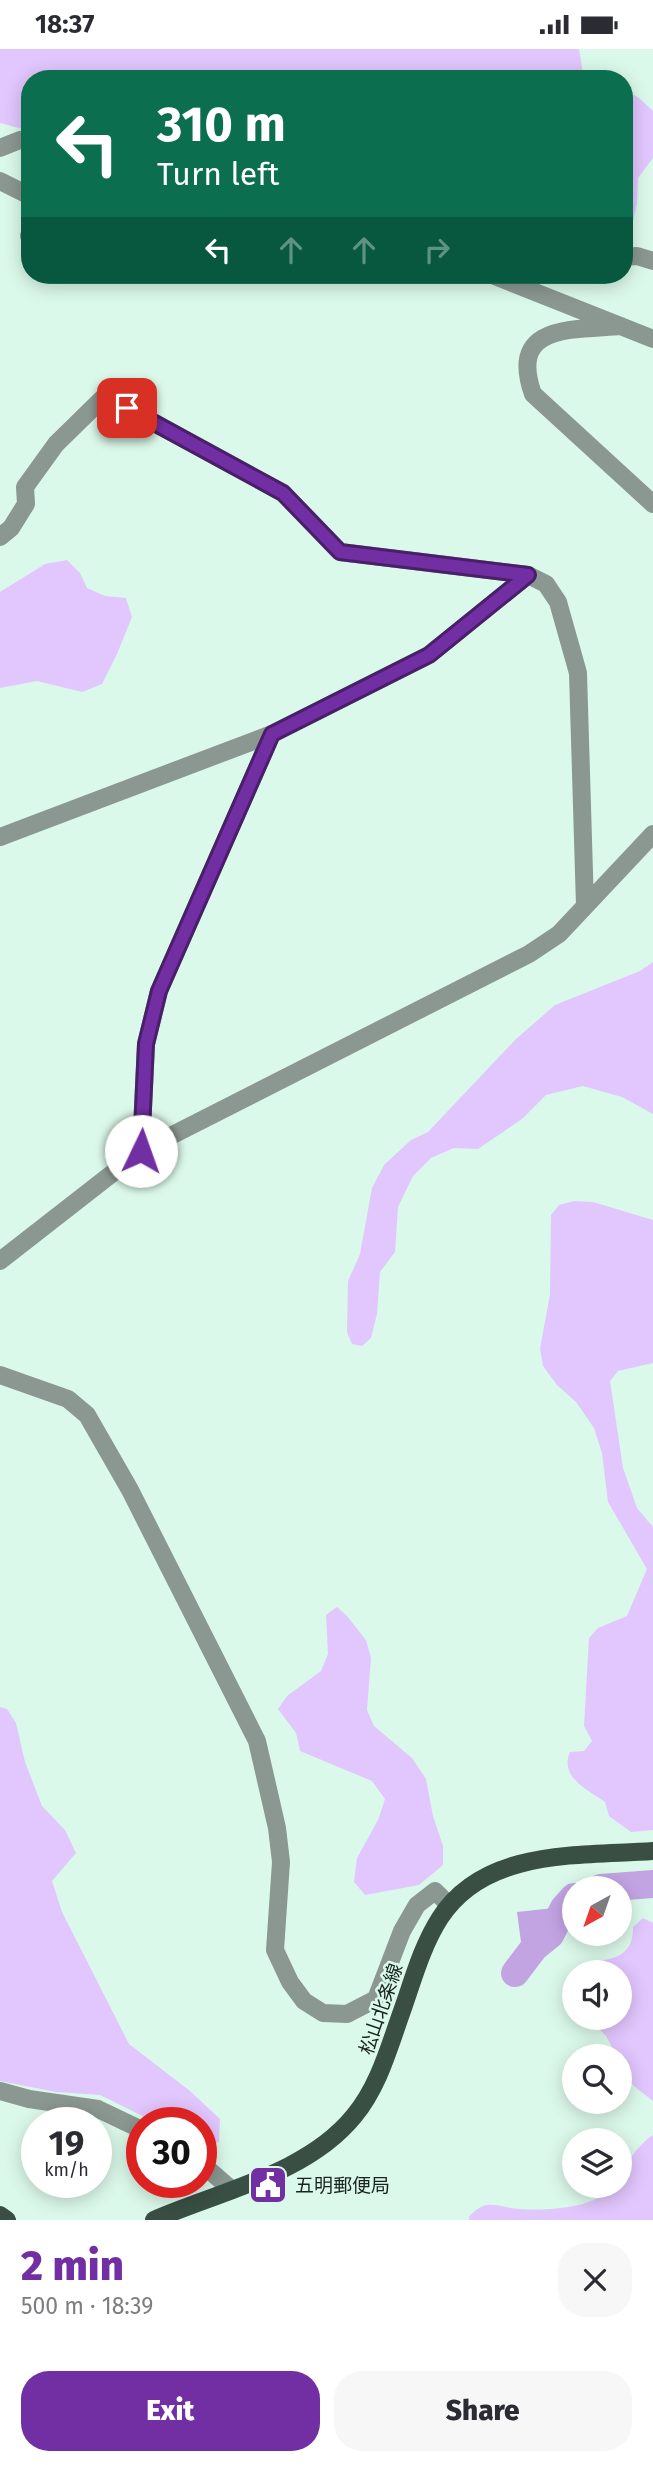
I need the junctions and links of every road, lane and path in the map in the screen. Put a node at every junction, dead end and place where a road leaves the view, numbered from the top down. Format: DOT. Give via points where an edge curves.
graph roads {
  1 [pos="21,140"];
  2 [pos="0,148"];
  3 [pos="0,181"];
  4 [pos="21,192"];
  5 [pos="633,256"];
  6 [pos="653,261"];
  7 [pos="515,284"];
  8 [pos="621,326"];
  9 [pos="651,335"];
  10 [pos="653,504"];
  11 [pos="0,537"];
  12 [pos="528,575"];
  13 [pos="272,734"];
  14 [pos="653,834"];
  15 [pos="0,837"];
  16 [pos="584,907"];
  17 [pos="141,1151"];
  18 [pos="0,1261"];
  19 [pos="0,1375"];
  20 [pos="653,1851"];
  21 [pos="450,1905"];
  22 [pos="0,2091"];
  23 [pos="126,2122"];
  24 [pos="217,2177"];
  25 [pos="232,2190"];
  26 [pos="0,2215"];
  27 [pos="7,2220"];
  28 [pos="154,2220"];
  1 -- 2 [label="street"];
  3 -- 4 [label="street"];
  5 -- 6 [label="street"];
  7 -- 8 [label="street"];
  8 -- 9 [label="street"];
  8 -- 10 [label="street" via="549,334 526,359 527,375 533,394"];
  11 -- 12 [label="street" via="26,504 25,487 56,444 105,396 283,493 340,552"];
  12 -- 13 [label="street" via="429,655"];
  12 -- 16 [label="street" via="546,584 558,602 578,673"];
  13 -- 15 [label="street"];
  13 -- 17 [label="street" via="159,991 146,1044"];
  14 -- 16 [label="street"];
  16 -- 17 [label="street" via="559,934 529,954"];
  17 -- 18 [label="street"];
  19 -- 21 [label="street" via="68,1398 87,1415 257,1741 281,1862 275,1950 304,2001 323,2013 347,2014 376,1999 417,1905 435,1891"];
  20 -- 21 [label="main road, 松山北条線" via="526,1861 483,1877"];
  21 -- 25 [label="main road, 松山北条線" via="420,1961 381,2071 354,2117 312,2153"];
  22 -- 23 [label="street" via="98,2109"];
  24 -- 25 [label="street"];
  25 -- 28 [label="main road, 松山北条線"];
  26 -- 27 [label="main road"];
}
